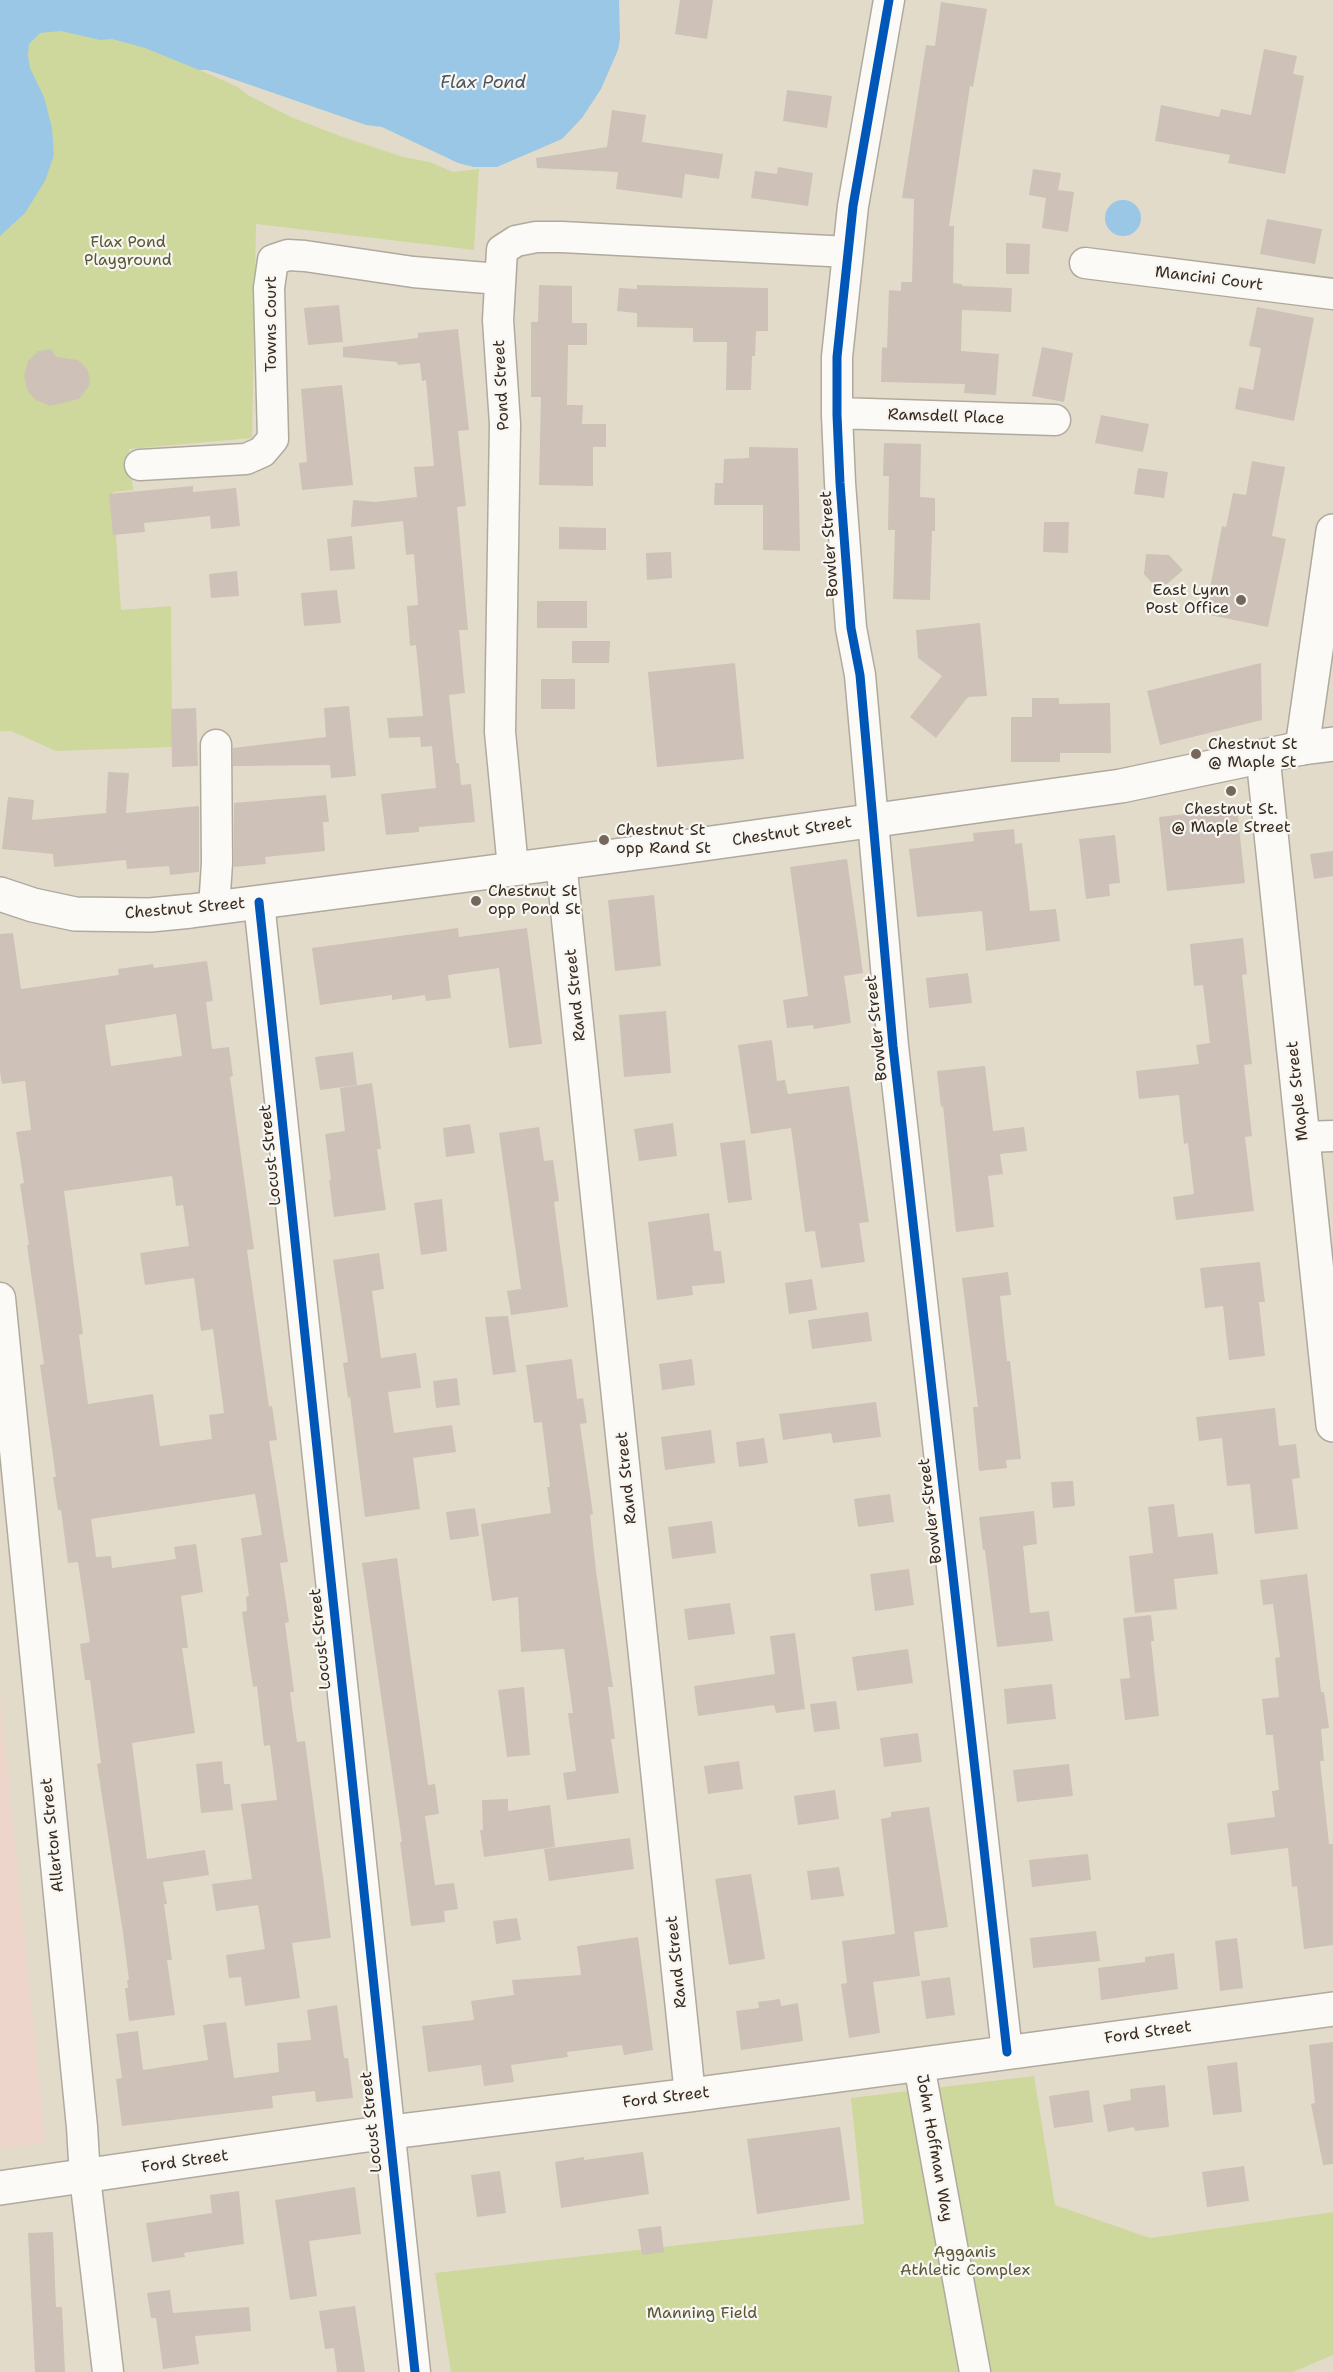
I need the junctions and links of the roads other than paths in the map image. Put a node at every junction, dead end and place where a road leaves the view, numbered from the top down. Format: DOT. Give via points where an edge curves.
graph roads {
  1 [pos="889,0"];
  2 [pos="848,252"];
  3 [pos="1085,263"];
  4 [pos="499,279"];
  5 [pos="1333,294"];
  6 [pos="837,413"];
  7 [pos="1055,420"];
  8 [pos="140,465"];
  9 [pos="1333,531"];
  10 [pos="216,745"];
  11 [pos="1318,746"];
  12 [pos="1263,758"];
  13 [pos="872,820"];
  14 [pos="561,862"];
  15 [pos="513,868"];
  16 [pos="0,894"];
  17 [pos="259,902"];
  18 [pos="214,908"];
  19 [pos="1318,1137"];
  20 [pos="0,1298"];
  21 [pos="1333,1425"];
  22 [pos="1333,2009"];
  23 [pos="1008,2052"];
  24 [pos="919,2065"];
  25 [pos="690,2095"];
  26 [pos="388,2133"];
  27 [pos="85,2176"];
  28 [pos="0,2188"];
  29 [pos="108,2372"];
  30 [pos="415,2372"];
  31 [pos="975,2372"];
  1 -- 2 [label="street, Bowler Street"];
  2 -- 4 [label="street, Pond Street" via="536,237 516,241 502,250"];
  2 -- 6 [label="street, Bowler Street" via="837,357"];
  3 -- 5 [label="street, Mancini Court"];
  4 -- 8 [label="street, Towns Court" via="413,272 305,256 288,255 273,261 269,288 273,440 262,452 246,459"];
  4 -- 15 [label="street, Pond Street" via="505,424 500,732"];
  6 -- 7 [label="street, Ramsdell Place"];
  6 -- 13 [label="street, Bowler Street" via="851,627 860,675"];
  9 -- 11 [label="street"];
  10 -- 18 [label="street"];
  11 -- 12 [label="street, Chestnut Street"];
  12 -- 13 [label="street, Chestnut Street" via="1121,786"];
  12 -- 19 [label="street, Maple Street"];
  13 -- 14 [label="street, Chestnut Street"];
  13 -- 23 [label="street, Bowler Street" via="893,1046"];
  14 -- 15 [label="street, Chestnut Street"];
  14 -- 25 [label="street, Rand Street"];
  15 -- 17 [label="street, Chestnut Street"];
  16 -- 18 [label="street, Chestnut Street" via="45,908 92,915 150,915"];
  17 -- 18 [label="street, Chestnut Street"];
  17 -- 26 [label="street, Locust Street"];
  19 -- 21 [label="street, Maple Street"];
  20 -- 27 [label="street, Allerton Street"];
  22 -- 23 [label="street, Ford Street"];
  23 -- 24 [label="street, Ford Street"];
  24 -- 25 [label="street, Ford Street"];
  24 -- 31 [label="street, John Hoffman Way"];
  25 -- 26 [label="street, Ford Street"];
  26 -- 27 [label="street, Ford Street"];
  26 -- 30 [label="street, Locust Street"];
  27 -- 28 [label="street, Ford Street"];
  27 -- 29 [label="street, Allerton Street"];
}
